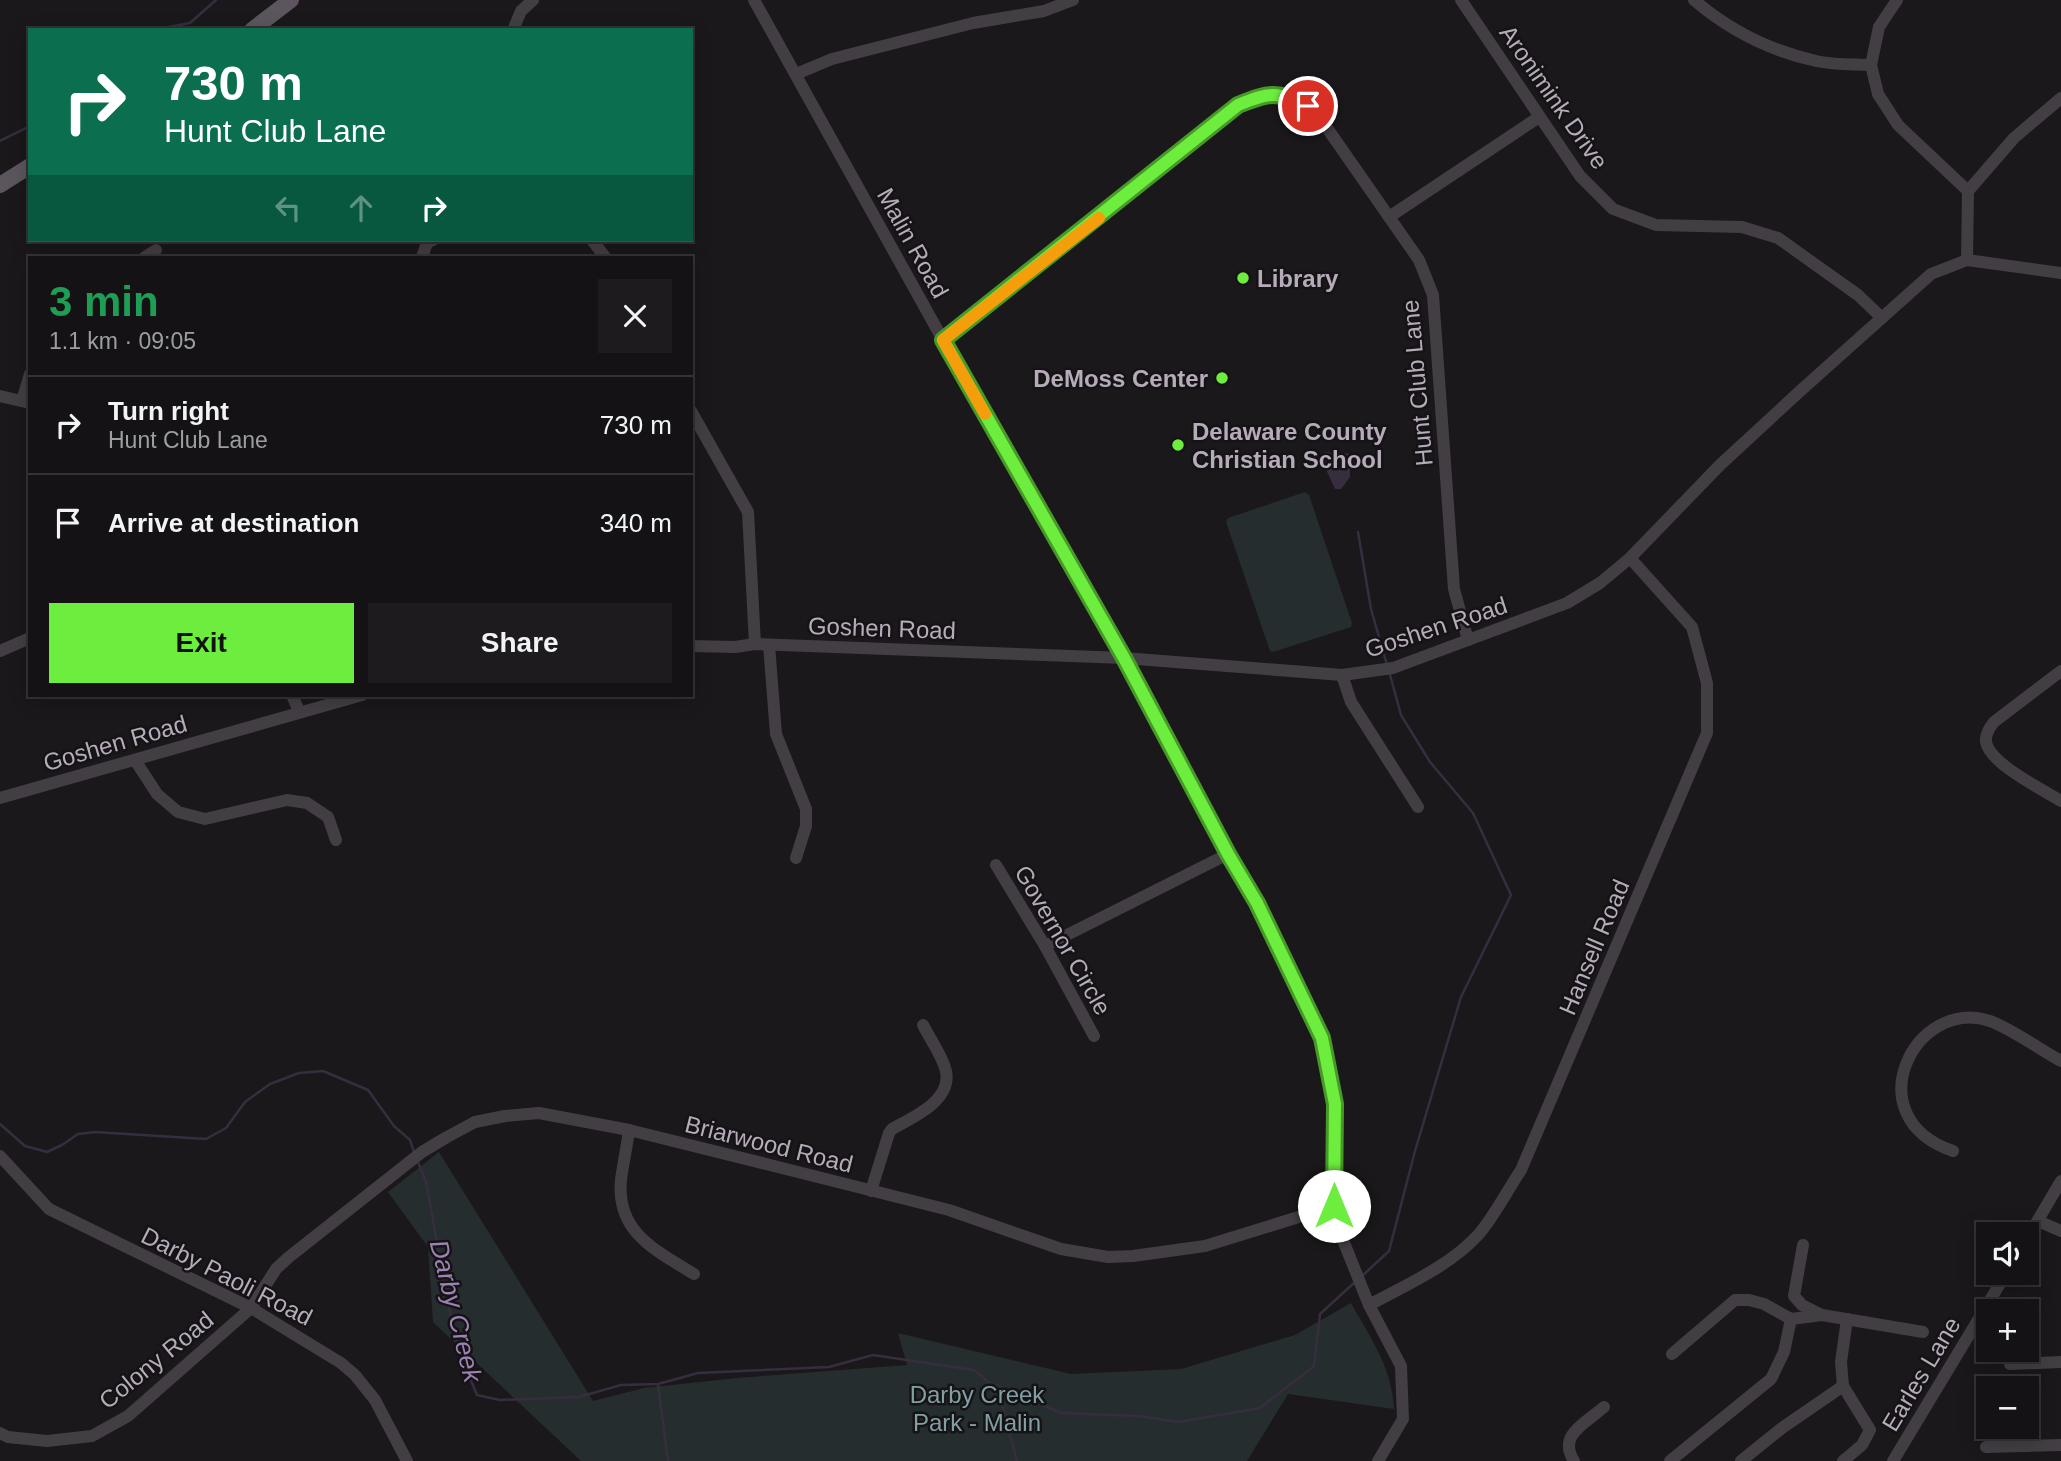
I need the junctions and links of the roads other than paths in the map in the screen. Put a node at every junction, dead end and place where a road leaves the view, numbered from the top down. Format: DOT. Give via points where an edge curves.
graph roads {
  1 [pos="291,0"];
  2 [pos="533,0"];
  3 [pos="754,0"];
  4 [pos="1073,0"];
  5 [pos="1461,0"];
  6 [pos="1694,0"];
  7 [pos="1896,0"];
  8 [pos="255,28"];
  9 [pos="514,28"];
  10 [pos="1871,65"];
  11 [pos="796,74"];
  12 [pos="2061,98"];
  13 [pos="1539,117"];
  14 [pos="28,167"];
  15 [pos="0,185"];
  16 [pos="1968,191"];
  17 [pos="1389,217"];
  18 [pos="594,242"];
  19 [pos="604,256"];
  20 [pos="1967,260"];
  21 [pos="2061,273"];
  22 [pos="1882,318"];
  23 [pos="943,340"];
  24 [pos="0,396"];
  25 [pos="26,402"];
  26 [pos="693,415"];
  27 [pos="1630,558"];
  28 [pos="28,639"];
  29 [pos="1468,640"];
  30 [pos="762,644"];
  31 [pos="693,646"];
  32 [pos="0,650"];
  33 [pos="1124,658"];
  34 [pos="2061,671"];
  35 [pos="1342,675"];
  36 [pos="293,697"];
  37 [pos="354,697"];
  38 [pos="299,711"];
  39 [pos="135,760"];
  40 [pos="0,798"];
  41 [pos="2061,801"];
  42 [pos="1418,807"];
  43 [pos="336,840"];
  44 [pos="1228,854"];
  45 [pos="796,858"];
  46 [pos="996,865"];
  47 [pos="1045,946"];
  48 [pos="923,1025"];
  49 [pos="1094,1036"];
  50 [pos="2061,1060"];
  51 [pos="629,1130"];
  52 [pos="1953,1151"];
  53 [pos="0,1156"];
  54 [pos="2061,1181"];
  55 [pos="871,1191"];
  56 [pos="1334,1206"];
  57 [pos="2038,1221"];
  58 [pos="2061,1231"];
  59 [pos="1803,1245"];
  60 [pos="694,1274"];
  61 [pos="1999,1285"];
  62 [pos="1369,1305"];
  63 [pos="251,1308"];
  64 [pos="1822,1315"];
  65 [pos="1791,1319"];
  66 [pos="1847,1319"];
  67 [pos="1923,1332"];
  68 [pos="1672,1354"];
  69 [pos="2061,1362"];
  70 [pos="2010,1364"];
  71 [pos="1843,1386"];
  72 [pos="1604,1407"];
  73 [pos="0,1433"];
  74 [pos="2061,1445"];
  75 [pos="2040,1446"];
  76 [pos="1986,1447"];
  77 [pos="407,1461"];
  78 [pos="1378,1461"];
  79 [pos="1574,1461"];
  80 [pos="1670,1461"];
  81 [pos="1741,1461"];
  82 [pos="1843,1461"];
  83 [pos="1893,1461"];
  84 [pos="2040,1461"];
  1 -- 8 [label="main road"];
  2 -- 9 [label="street" via="521,10"];
  3 -- 11 [label="street, Malin Road"];
  4 -- 11 [label="street" via="1044,11 973,23 832,59"];
  5 -- 13 [label="street, Aronimink Drive"];
  6 -- 10 [label="street" via="1756,42 1817,61"];
  7 -- 10 [label="street" via="1880,27"];
  10 -- 16 [label="street" via="1878,94 1898,125"];
  11 -- 23 [label="street, Malin Road"];
  12 -- 16 [label="street" via="2014,138"];
  13 -- 17 [label="street"];
  13 -- 22 [label="street, Aronimink Drive" via="1580,176 1613,209 1656,225 1742,227 1779,238"];
  14 -- 15 [label="main road"];
  16 -- 20 [label="street"];
  17 -- 23 [label="street, Hunt Club Lane" via="1318,115 1287,96 1264,94 1238,105"];
  17 -- 29 [label="street, Hunt Club Lane" via="1419,260 1433,296 1454,589"];
  18 -- 19 [label="street"];
  20 -- 21 [label="street, Goshen Road"];
  20 -- 22 [label="street, Goshen Road" via="1931,274"];
  22 -- 27 [label="street, Goshen Road" via="1720,466"];
  23 -- 33 [label="street, Malin Road"];
  24 -- 25 [label="street"];
  26 -- 30 [label="street" via="748,512"];
  27 -- 29 [label="street, Goshen Road" via="1567,603"];
  27 -- 62 [label="street, Hansell Road" via="1692,627 1707,682 1707,733 1521,1170 1468,1244 1444,1263"];
  28 -- 32 [label="street"];
  29 -- 35 [label="street, Goshen Road" via="1390,669"];
  30 -- 31 [label="street, Goshen Road"];
  30 -- 33 [label="street, Goshen Road"];
  30 -- 45 [label="street" via="776,734 806,810"];
  33 -- 35 [label="street, Goshen Road"];
  33 -- 44 [label="street, Malin Road"];
  34 -- 41 [label="street" via="1994,722 1985,739 2002,764"];
  35 -- 42 [label="street" via="1352,702"];
  36 -- 38 [label="street"];
  37 -- 38 [label="street, Goshen Road"];
  38 -- 39 [label="street, Goshen Road"];
  39 -- 40 [label="street, Goshen Road"];
  39 -- 43 [label="street" via="157,794 178,812 205,819 287,800 307,803 328,817"];
  44 -- 47 [label="street"];
  44 -- 56 [label="street, Malin Road" via="1257,903 1322,1038 1335,1104"];
  46 -- 47 [label="street, Governor Circle"];
  47 -- 49 [label="street, Governor Circle"];
  48 -- 55 [label="street" via="946,1069 946,1083 936,1101 889,1133"];
  50 -- 52 [label="street" via="1990,1021 1954,1021 1926,1034 1906,1062 1902,1096 1916,1130"];
  51 -- 55 [label="street, Briarwood Road"];
  51 -- 60 [label="street" via="621,1180 627,1221 639,1237"];
  51 -- 63 [label="street, Briarwood Road" via="539,1113 475,1122 422,1152 289,1257"];
  53 -- 63 [label="street, Darby Paoli Road" via="49,1209"];
  54 -- 57 [label="street"];
  55 -- 56 [label="street, Briarwood Road" via="949,1210 1061,1249 1108,1257 1205,1246"];
  56 -- 62 [label="street, Malin Road"];
  57 -- 58 [label="street"];
  59 -- 64 [label="street" via="1794,1296"];
  61 -- 83 [label="street, Earles Lane"];
  62 -- 78 [label="street, Malin Road" via="1401,1366 1403,1419"];
  63 -- 73 [label="street, Colony Road" via="128,1416 92,1436 47,1441"];
  63 -- 77 [label="street, Darby Paoli Road" via="327,1352 355,1375 375,1400"];
  64 -- 65 [label="street"];
  64 -- 66 [label="street"];
  65 -- 68 [label="street" via="1764,1304 1735,1300"];
  65 -- 80 [label="street" via="1784,1352 1771,1379"];
  66 -- 67 [label="street"];
  66 -- 71 [label="street"];
  69 -- 70 [label="street"];
  71 -- 81 [label="street"];
  71 -- 82 [label="street" via="1870,1430 1863,1445"];
  72 -- 79 [label="street" via="1570,1437 1568,1447"];
  74 -- 75 [label="street"];
  75 -- 76 [label="street"];
  75 -- 84 [label="street"];
}
